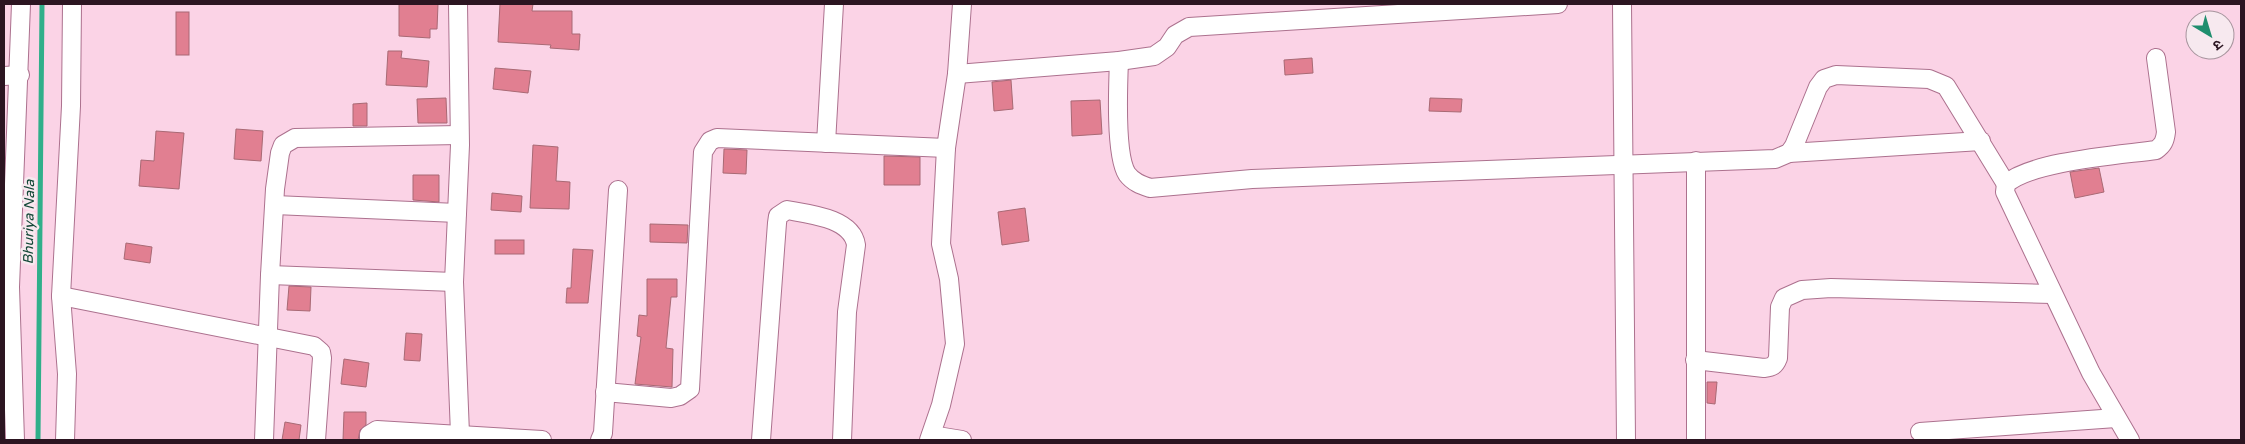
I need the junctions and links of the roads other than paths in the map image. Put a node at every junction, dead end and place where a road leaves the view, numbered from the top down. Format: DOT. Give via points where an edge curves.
graph roads {
  1 [pos="21,4"];
  2 [pos="72,4"];
  3 [pos="458,4"];
  4 [pos="834,4"];
  5 [pos="962,4"];
  6 [pos="1558,4"];
  7 [pos="1622,4"];
  8 [pos="2156,58"];
  9 [pos="1119,61"];
  10 [pos="957,74"];
  11 [pos="12,75"];
  12 [pos="459,135"];
  13 [pos="9,137"];
  14 [pos="1980,141"];
  15 [pos="826,142"];
  16 [pos="946,148"];
  17 [pos="1789,153"];
  18 [pos="1696,161"];
  19 [pos="1623,165"];
  20 [pos="2006,184"];
  21 [pos="618,190"];
  22 [pos="9,200"];
  23 [pos="275,205"];
  24 [pos="457,213"];
  25 [pos="270,275"];
  26 [pos="454,282"];
  27 [pos="7,286"];
  28 [pos="2052,294"];
  29 [pos="61,296"];
  30 [pos="268,337"];
  31 [pos="1695,360"];
  32 [pos="605,392"];
  33 [pos="2116,418"];
  34 [pos="1920,432"];
  35 [pos="460,434"];
  36 [pos="930,438"];
  37 [pos="15,440"];
  38 [pos="65,440"];
  39 [pos="264,440"];
  40 [pos="316,440"];
  41 [pos="368,440"];
  42 [pos="542,440"];
  43 [pos="600,440"];
  44 [pos="761,440"];
  45 [pos="842,440"];
  46 [pos="962,440"];
  47 [pos="1626,440"];
  48 [pos="1696,440"];
  49 [pos="2130,440"];
  1 -- 11 [label="street"];
  2 -- 29 [label="street" via="71,106"];
  3 -- 12 [label="street"];
  4 -- 15 [label="street"];
  5 -- 10 [label="street"];
  6 -- 9 [label="street" via="1189,27 1175,35 1154,56"];
  7 -- 19 [label="street"];
  8 -- 20 [label="street" via="2166,132 2162,146 2156,150 2024,172"];
  9 -- 10 [label="street"];
  9 -- 19 [label="street" via="1121,156 1126,173 1132,180 1150,188 1252,179"];
  10 -- 16 [label="street"];
  11 -- 13 [label="street"];
  12 -- 23 [label="street" via="295,138 288,141 280,152"];
  12 -- 24 [label="street"];
  13 -- 22 [label="street"];
  14 -- 17 [label="street"];
  14 -- 17 [label="street" via="1951,93 1939,82 1836,74 1818,87"];
  14 -- 20 [label="street"];
  15 -- 16 [label="street"];
  15 -- 32 [label="street" via="717,138 706,145 703,152 690,389 671,398"];
  16 -- 36 [label="street" via="941,244 949,279 955,344"];
  17 -- 18 [label="street" via="1775,160"];
  18 -- 19 [label="street"];
  18 -- 31 [label="street"];
  19 -- 47 [label="street"];
  20 -- 28 [label="street" via="2009,204"];
  21 -- 32 [label="street"];
  22 -- 27 [label="street"];
  23 -- 24 [label="street"];
  23 -- 25 [label="street"];
  24 -- 26 [label="street"];
  25 -- 26 [label="street"];
  25 -- 30 [label="street"];
  26 -- 35 [label="street"];
  27 -- 37 [label="street"];
  28 -- 31 [label="street" via="1802,290 1784,298 1780,307 1776,364 1764,368"];
  28 -- 33 [label="street"];
  29 -- 30 [label="street"];
  29 -- 38 [label="street" via="67,374"];
  30 -- 39 [label="street"];
  30 -- 40 [label="street" via="314,346 321,352"];
  31 -- 48 [label="street"];
  32 -- 43 [label="street"];
  33 -- 34 [label="street"];
  33 -- 49 [label="street"];
  35 -- 41 [label="street" via="377,430 369,434"];
  35 -- 42 [label="street"];
  36 -- 46 [label="street"];
  44 -- 45 [label="street" via="777,222 778,216 787,210 844,226 855,236 847,312"];
}
